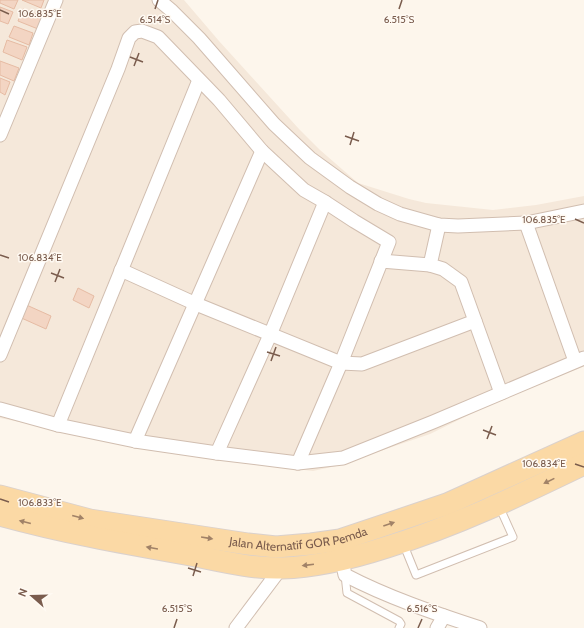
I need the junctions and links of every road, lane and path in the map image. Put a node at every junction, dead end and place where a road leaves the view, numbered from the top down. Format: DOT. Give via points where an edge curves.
graph roads {
  1 [pos="56,0"];
  2 [pos="159,0"];
  3 [pos="199,80"];
  4 [pos="0,135"];
  5 [pos="262,151"];
  6 [pos="325,202"];
  7 [pos="584,211"];
  8 [pos="526,223"];
  9 [pos="439,225"];
  10 [pos="381,261"];
  11 [pos="430,265"];
  12 [pos="121,270"];
  13 [pos="196,304"];
  14 [pos="475,321"];
  15 [pos="270,335"];
  16 [pos="0,355"];
  17 [pos="580,359"];
  18 [pos="341,363"];
  19 [pos="501,393"];
  20 [pos="0,409"];
  21 [pos="58,425"];
  22 [pos="135,441"];
  23 [pos="584,442"];
  24 [pos="217,453"];
  25 [pos="298,463"];
  26 [pos="584,464"];
  27 [pos="0,496"];
  28 [pos="499,505"];
  29 [pos="0,515"];
  30 [pos="403,542"];
  31 [pos="343,567"];
  32 [pos="281,568"];
  33 [pos="444,616"];
  34 [pos="236,628"];
  35 [pos="399,628"];
  36 [pos="437,628"];
  37 [pos="480,628"];
  1 -- 4 [label="street"];
  2 -- 9 [label="street" via="199,38 274,124 310,158 378,204 400,214"];
  3 -- 5 [label="street"];
  3 -- 12 [label="street"];
  3 -- 16 [label="street" via="158,37 142,31 135,32 129,38"];
  5 -- 6 [label="street" via="304,190"];
  5 -- 13 [label="street"];
  6 -- 10 [label="street" via="389,242"];
  6 -- 15 [label="street"];
  7 -- 8 [label="street"];
  8 -- 9 [label="street"];
  8 -- 17 [label="street"];
  9 -- 11 [label="street"];
  10 -- 11 [label="street"];
  10 -- 18 [label="street"];
  11 -- 14 [label="street" via="461,282"];
  12 -- 13 [label="street"];
  12 -- 21 [label="street"];
  13 -- 15 [label="street"];
  13 -- 22 [label="street"];
  14 -- 18 [label="street" via="362,364"];
  14 -- 19 [label="street"];
  15 -- 18 [label="street"];
  15 -- 24 [label="street"];
  17 -- 19 [label="street"];
  18 -- 25 [label="street"];
  19 -- 25 [label="street" via="343,458"];
  20 -- 21 [label="street"];
  21 -- 22 [label="street"];
  22 -- 24 [label="street"];
  27 -- 23 [label="main road, Jalan Alternatif GOR Pemda, one-way" via="90,520 232,542 276,547 311,544 340,540 446,504"];
  24 -- 25 [label="street"];
  26 -- 28 [label="main road, Jalan Alternatif GOR Pemda, one-way"];
  28 -- 30 [label="main road, Jalan Alternatif GOR Pemda" via="458,523"];
  28 -- 30 [label="lane" via="513,537 416,575"];
  32 -- 29 [label="main road, Jalan Alternatif GOR Pemda, one-way" via="245,565 90,538"];
  30 -- 31 [label="main road, Jalan Alternatif GOR Pemda"];
  31 -- 32 [label="main road, Jalan Alternatif GOR Pemda, one-way" via="310,565"];
  31 -- 33 [label="street" via="362,584"];
  31 -- 35 [label="lane" via="347,593 399,621"];
  32 -- 34 [label="street"];
  33 -- 36 [label="street"];
  33 -- 37 [label="street"];
}
